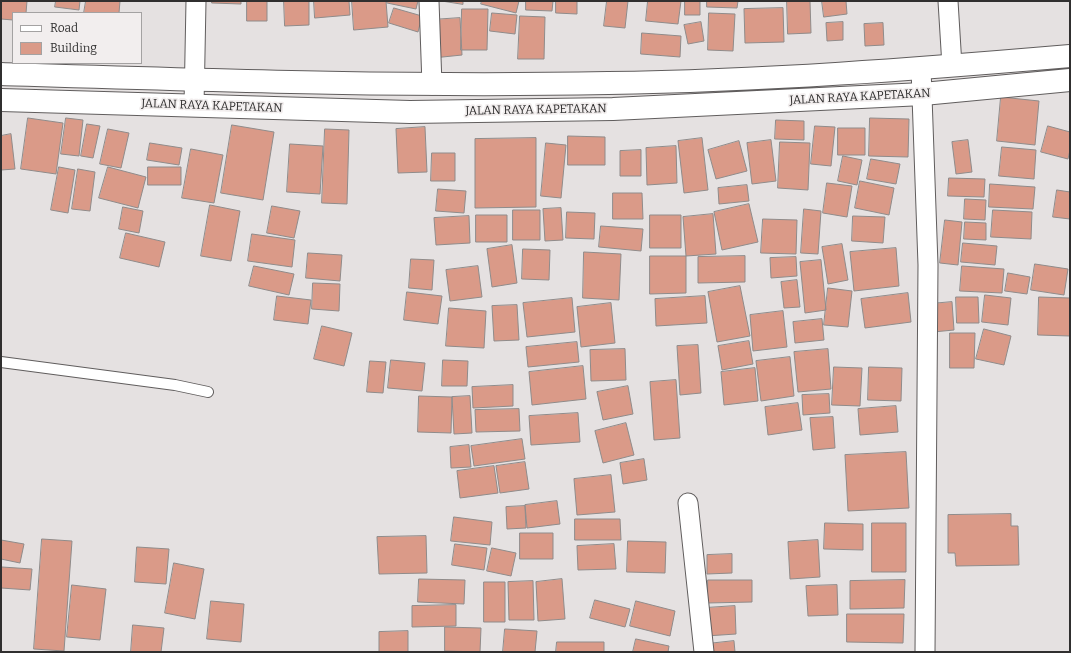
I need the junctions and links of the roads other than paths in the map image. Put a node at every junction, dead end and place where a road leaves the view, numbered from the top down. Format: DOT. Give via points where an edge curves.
graph roads {
  1 [pos="196,1"];
  2 [pos="430,1"];
  3 [pos="948,1"];
  4 [pos="1070,56"];
  5 [pos="952,66"];
  6 [pos="921,68"];
  7 [pos="1,74"];
  8 [pos="195,79"];
  9 [pos="1070,80"];
  10 [pos="610,83"];
  11 [pos="441,85"];
  12 [pos="923,94"];
  13 [pos="1,100"];
  14 [pos="194,106"];
  15 [pos="613,109"];
  16 [pos="451,111"];
  17 [pos="1,362"];
  18 [pos="208,392"];
  19 [pos="688,503"];
  20 [pos="704,652"];
  21 [pos="925,652"];
  1 -- 8 [label="street"];
  2 -- 11 [label="street"];
  3 -- 5 [label="street"];
  4 -- 5 [label="highway, JALAN RAYA KAPETAKAN"];
  5 -- 6 [label="highway, JALAN RAYA KAPETAKAN"];
  6 -- 10 [label="highway, JALAN RAYA KAPETAKAN" via="788,77"];
  6 -- 12 [label="street"];
  7 -- 8 [label="highway, JALAN RAYA KAPETAKAN"];
  8 -- 11 [label="highway, JALAN RAYA KAPETAKAN"];
  8 -- 14 [label="street"];
  9 -- 12 [label="highway, JALAN RAYA KAPETAKAN"];
  10 -- 11 [label="highway, JALAN RAYA KAPETAKAN"];
  10 -- 15 [label="highway"];
  11 -- 16 [label="highway"];
  12 -- 15 [label="highway, JALAN RAYA KAPETAKAN"];
  12 -- 21 [label="street" via="928,265"];
  13 -- 14 [label="highway, JALAN RAYA KAPETAKAN"];
  14 -- 16 [label="highway, JALAN RAYA KAPETAKAN"];
  15 -- 16 [label="highway, JALAN RAYA KAPETAKAN"];
  17 -- 18 [label="lane" via="174,385"];
  19 -- 20 [label="street"];
}
